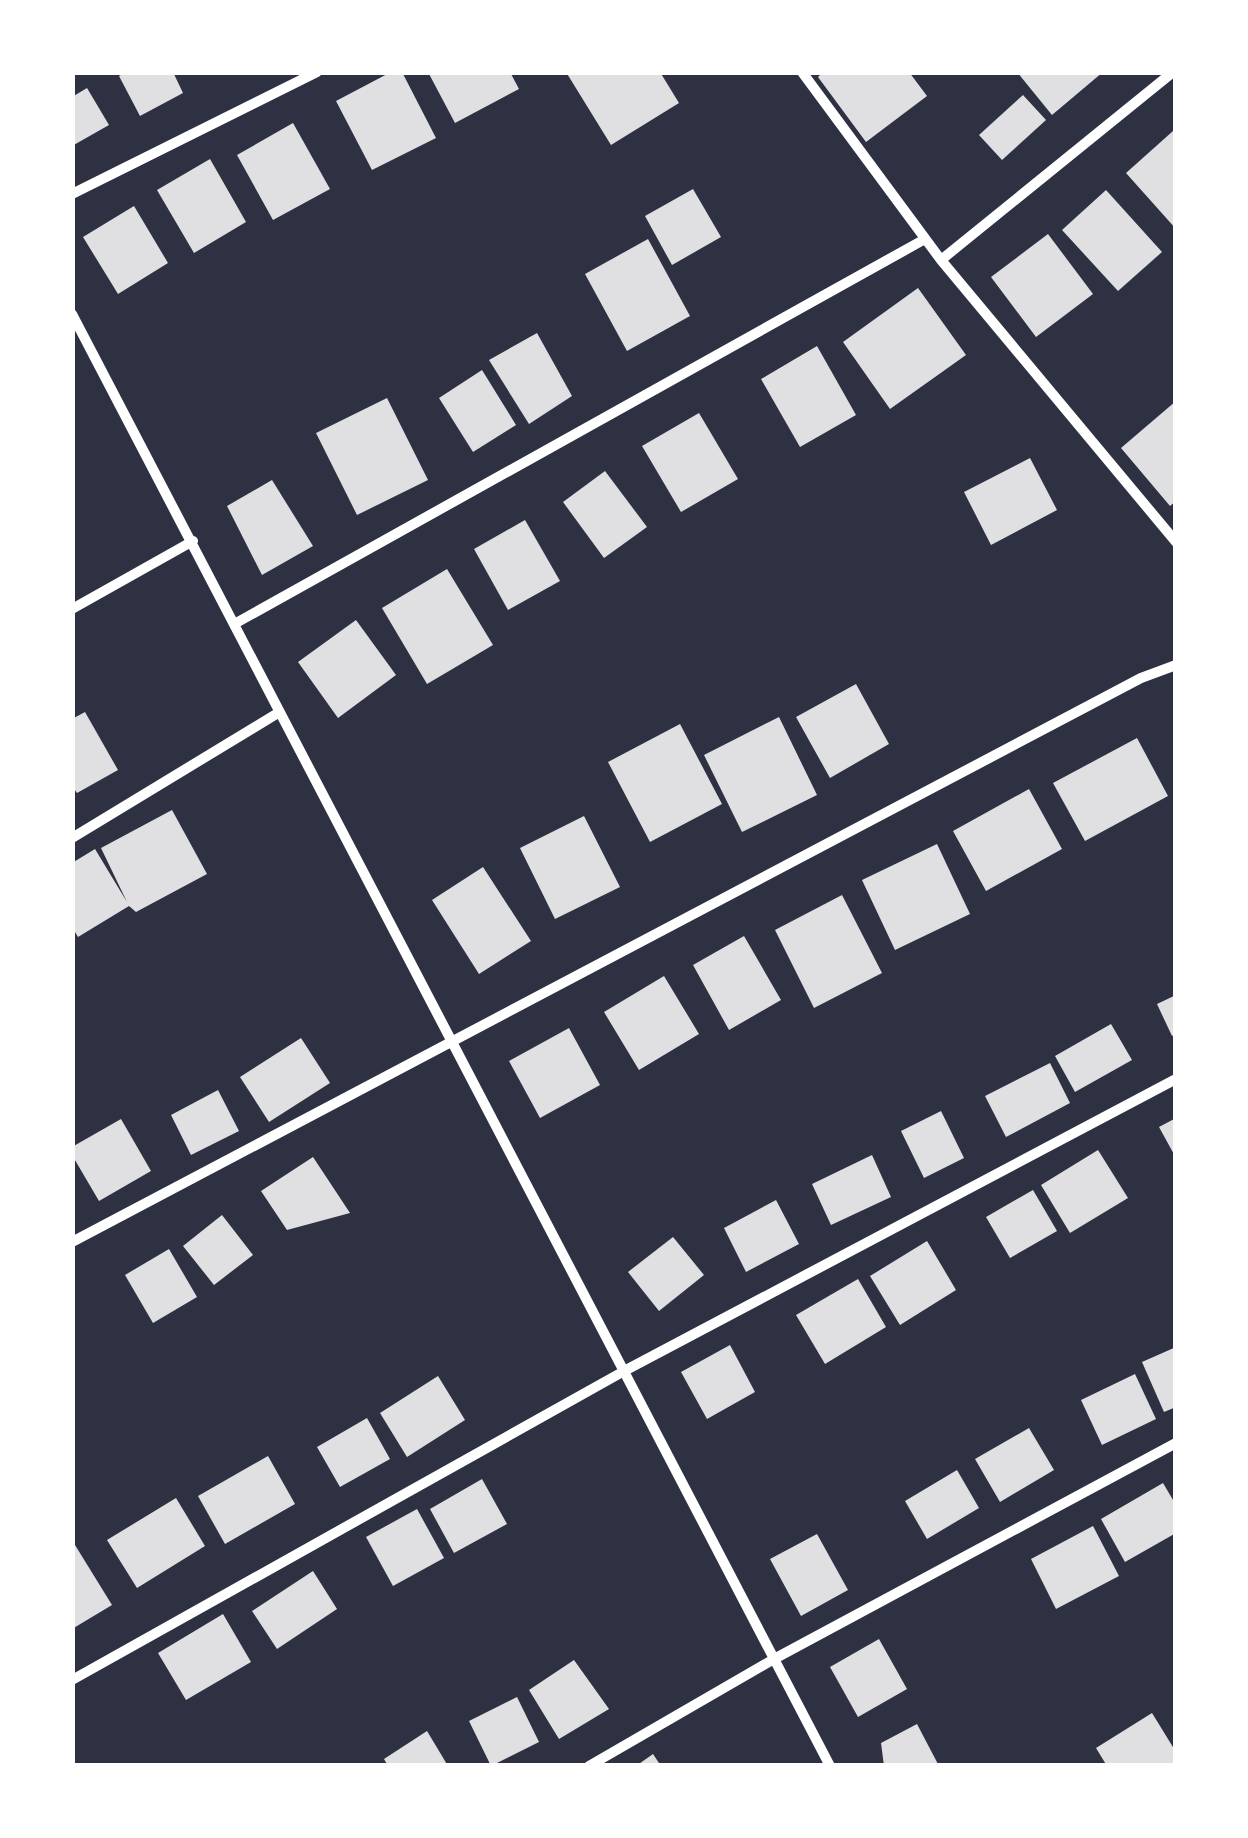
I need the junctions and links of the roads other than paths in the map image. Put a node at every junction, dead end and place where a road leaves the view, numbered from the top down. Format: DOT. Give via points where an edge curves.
graph roads {
  1 [pos="317,72"];
  2 [pos="802,72"];
  3 [pos="1173,72"];
  4 [pos="72,194"];
  5 [pos="925,238"];
  6 [pos="942,260"];
  7 [pos="72,314"];
  8 [pos="193,541"];
  9 [pos="1176,542"];
  10 [pos="72,609"];
  11 [pos="236,623"];
  12 [pos="1176,665"];
  13 [pos="278,713"];
  14 [pos="72,838"];
  15 [pos="451,1041"];
  16 [pos="1176,1079"];
  17 [pos="72,1242"];
  18 [pos="626,1370"];
  19 [pos="1176,1443"];
  20 [pos="774,1659"];
  21 [pos="72,1680"];
  22 [pos="589,1766"];
  23 [pos="830,1766"];
  1 -- 4 [label="street"];
  2 -- 5 [label="street"];
  3 -- 6 [label="street"];
  5 -- 6 [label="street"];
  5 -- 11 [label="street"];
  6 -- 9 [label="street"];
  7 -- 8 [label="street"];
  8 -- 10 [label="street"];
  8 -- 11 [label="street"];
  11 -- 13 [label="street"];
  12 -- 15 [label="street" via="1140,678"];
  13 -- 14 [label="street"];
  13 -- 15 [label="street"];
  15 -- 17 [label="street"];
  15 -- 18 [label="street"];
  16 -- 18 [label="street"];
  18 -- 20 [label="street"];
  18 -- 21 [label="street"];
  19 -- 20 [label="street"];
  20 -- 22 [label="street"];
  20 -- 23 [label="street"];
}
